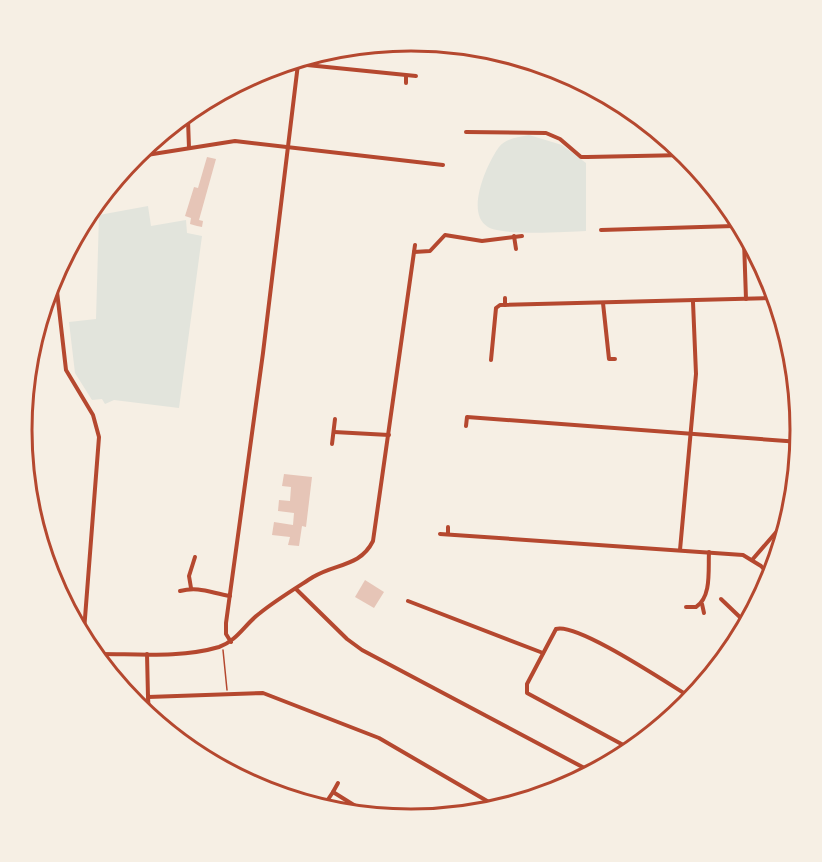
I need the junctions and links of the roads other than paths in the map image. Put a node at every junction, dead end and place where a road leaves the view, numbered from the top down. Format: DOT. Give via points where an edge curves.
graph roads {
  1 [pos="309,65"];
  2 [pos="297,69"];
  3 [pos="406,76"];
  4 [pos="416,76"];
  5 [pos="406,83"];
  6 [pos="188,124"];
  7 [pos="466,132"];
  8 [pos="287,147"];
  9 [pos="189,148"];
  10 [pos="153,154"];
  11 [pos="671,155"];
  12 [pos="443,165"];
  13 [pos="731,226"];
  14 [pos="601,230"];
  15 [pos="514,236"];
  16 [pos="522,236"];
  17 [pos="415,245"];
  18 [pos="516,249"];
  19 [pos="744,250"];
  20 [pos="414,252"];
  21 [pos="58,292"];
  22 [pos="505,298"];
  23 [pos="766,298"];
  24 [pos="746,299"];
  25 [pos="693,302"];
  26 [pos="603,303"];
  27 [pos="505,305"];
  28 [pos="489,356"];
  29 [pos="615,359"];
  30 [pos="335,419"];
  31 [pos="466,426"];
  32 [pos="334,432"];
  33 [pos="689,434"];
  34 [pos="389,435"];
  35 [pos="790,441"];
  36 [pos="332,444"];
  37 [pos="448,527"];
  38 [pos="777,531"];
  39 [pos="440,534"];
  40 [pos="448,534"];
  41 [pos="680,550"];
  42 [pos="709,552"];
  43 [pos="195,557"];
  44 [pos="752,560"];
  45 [pos="764,571"];
  46 [pos="191,588"];
  47 [pos="296,589"];
  48 [pos="180,591"];
  49 [pos="230,596"];
  50 [pos="721,599"];
  51 [pos="703,600"];
  52 [pos="408,601"];
  53 [pos="686,607"];
  54 [pos="704,613"];
  55 [pos="741,618"];
  56 [pos="84,625"];
  57 [pos="231,642"];
  58 [pos="543,653"];
  59 [pos="104,654"];
  60 [pos="147,654"];
  61 [pos="685,693"];
  62 [pos="148,697"];
  63 [pos="148,704"];
  64 [pos="624,745"];
  65 [pos="585,768"];
  66 [pos="338,783"];
  67 [pos="333,792"];
  68 [pos="327,801"];
  69 [pos="489,802"];
  70 [pos="355,806"];
  1 -- 3 [label="street"];
  2 -- 8 [label="street"];
  3 -- 4 [label="street"];
  3 -- 5 [label="street"];
  6 -- 9 [label="street"];
  7 -- 11 [label="street" via="546,133 587,158"];
  8 -- 9 [label="street" via="235,141"];
  8 -- 12 [label="street"];
  8 -- 49 [label="street"];
  9 -- 10 [label="street"];
  13 -- 14 [label="street"];
  15 -- 16 [label="street"];
  15 -- 18 [label="street"];
  15 -- 20 [label="street" via="482,241 445,235 430,251"];
  17 -- 20 [label="street"];
  19 -- 24 [label="street"];
  20 -- 34 [label="street"];
  21 -- 56 [label="street" via="66,370 93,415 99,437"];
  22 -- 27 [label="street"];
  23 -- 24 [label="street"];
  24 -- 25 [label="street"];
  25 -- 26 [label="street"];
  25 -- 33 [label="street" via="696,374"];
  26 -- 27 [label="street"];
  26 -- 29 [label="street" via="609,359"];
  27 -- 28 [label="street" via="496,308"];
  30 -- 32 [label="street"];
  31 -- 33 [label="street" via="467,417"];
  32 -- 34 [label="street"];
  32 -- 36 [label="street"];
  33 -- 35 [label="street"];
  33 -- 41 [label="street"];
  34 -- 47 [label="street" via="373,541 368,551 357,561 332,567"];
  37 -- 40 [label="street"];
  38 -- 44 [label="street"];
  39 -- 40 [label="street"];
  40 -- 41 [label="street"];
  41 -- 42 [label="street"];
  42 -- 44 [label="street" via="743,555"];
  42 -- 51 [label="street"];
  43 -- 46 [label="street" via="189,576"];
  44 -- 45 [label="street"];
  46 -- 48 [label="street"];
  46 -- 49 [label="street"];
  47 -- 57 [label="street" via="260,613"];
  47 -- 65 [label="street" via="362,650"];
  49 -- 57 [label="street" via="225,630"];
  50 -- 55 [label="street"];
  51 -- 53 [label="street" via="696,607"];
  51 -- 54 [label="street"];
  52 -- 58 [label="street"];
  57 -- 60 [label="street" via="200,651"];
  58 -- 61 [label="street" via="553,633 567,627"];
  58 -- 64 [label="street" via="527,684 527,693"];
  59 -- 60 [label="street"];
  60 -- 62 [label="street"];
  62 -- 63 [label="street"];
  62 -- 69 [label="street" via="263,693 379,738"];
  66 -- 67 [label="street"];
  67 -- 68 [label="street"];
  67 -- 70 [label="street"];
}
